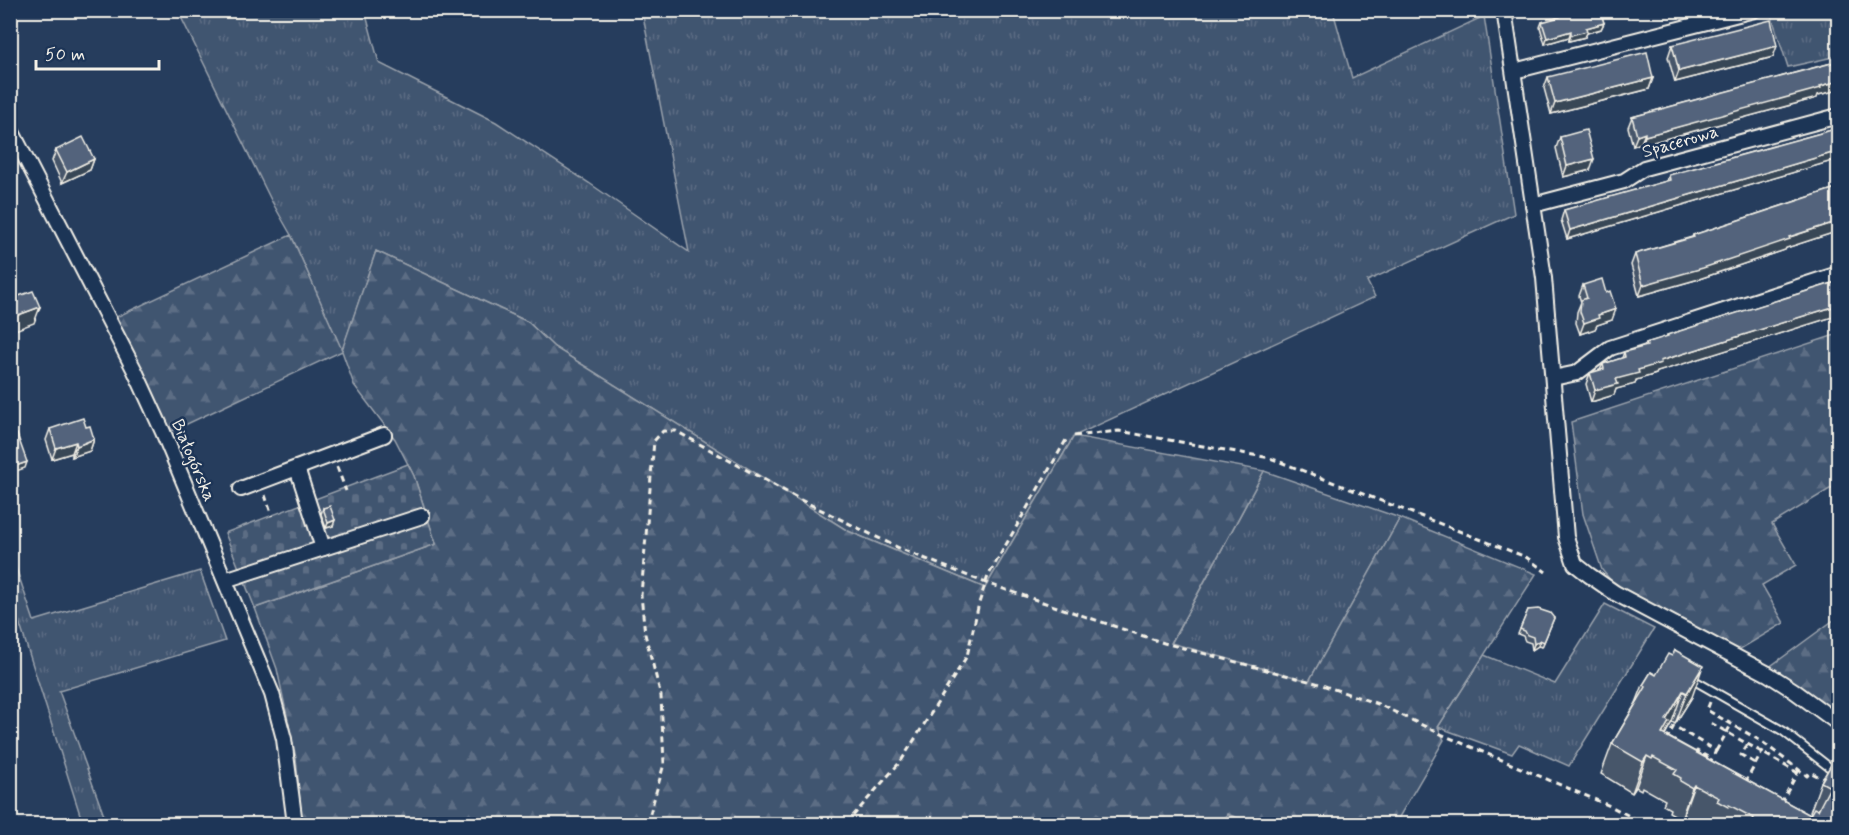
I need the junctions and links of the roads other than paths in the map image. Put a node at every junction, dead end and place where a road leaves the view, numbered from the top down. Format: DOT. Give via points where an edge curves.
graph roads {
  1 [pos="1504,10"];
  2 [pos="1754,10"];
  3 [pos="1514,70"];
  4 [pos="1839,116"];
  5 [pos="10,128"];
  6 [pos="1533,205"];
  7 [pos="1839,274"];
  8 [pos="1553,378"];
  9 [pos="384,435"];
  10 [pos="297,468"];
  11 [pos="242,489"];
  12 [pos="422,516"];
  13 [pos="322,548"];
  14 [pos="225,580"];
  15 [pos="1687,676"];
  16 [pos="1839,723"];
  17 [pos="1839,774"];
  18 [pos="295,825"];
  1 -- 3 [label="street"];
  2 -- 3 [label="street"];
  3 -- 6 [label="street"];
  4 -- 6 [label="street, Spacerowa" via="1644,168 1624,181"];
  5 -- 14 [label="street, Białogórska" via="135,371"];
  6 -- 8 [label="street"];
  7 -- 8 [label="street" via="1610,348 1576,373"];
  8 -- 16 [label="street" via="1566,537 1575,564 1615,593 1768,674"];
  9 -- 10 [label="street"];
  10 -- 11 [label="street"];
  10 -- 13 [label="street"];
  12 -- 13 [label="street"];
  13 -- 14 [label="street"];
  14 -- 18 [label="street, Białogórska" via="280,718"];
  15 -- 17 [label="lane" via="1783,731"];
}
